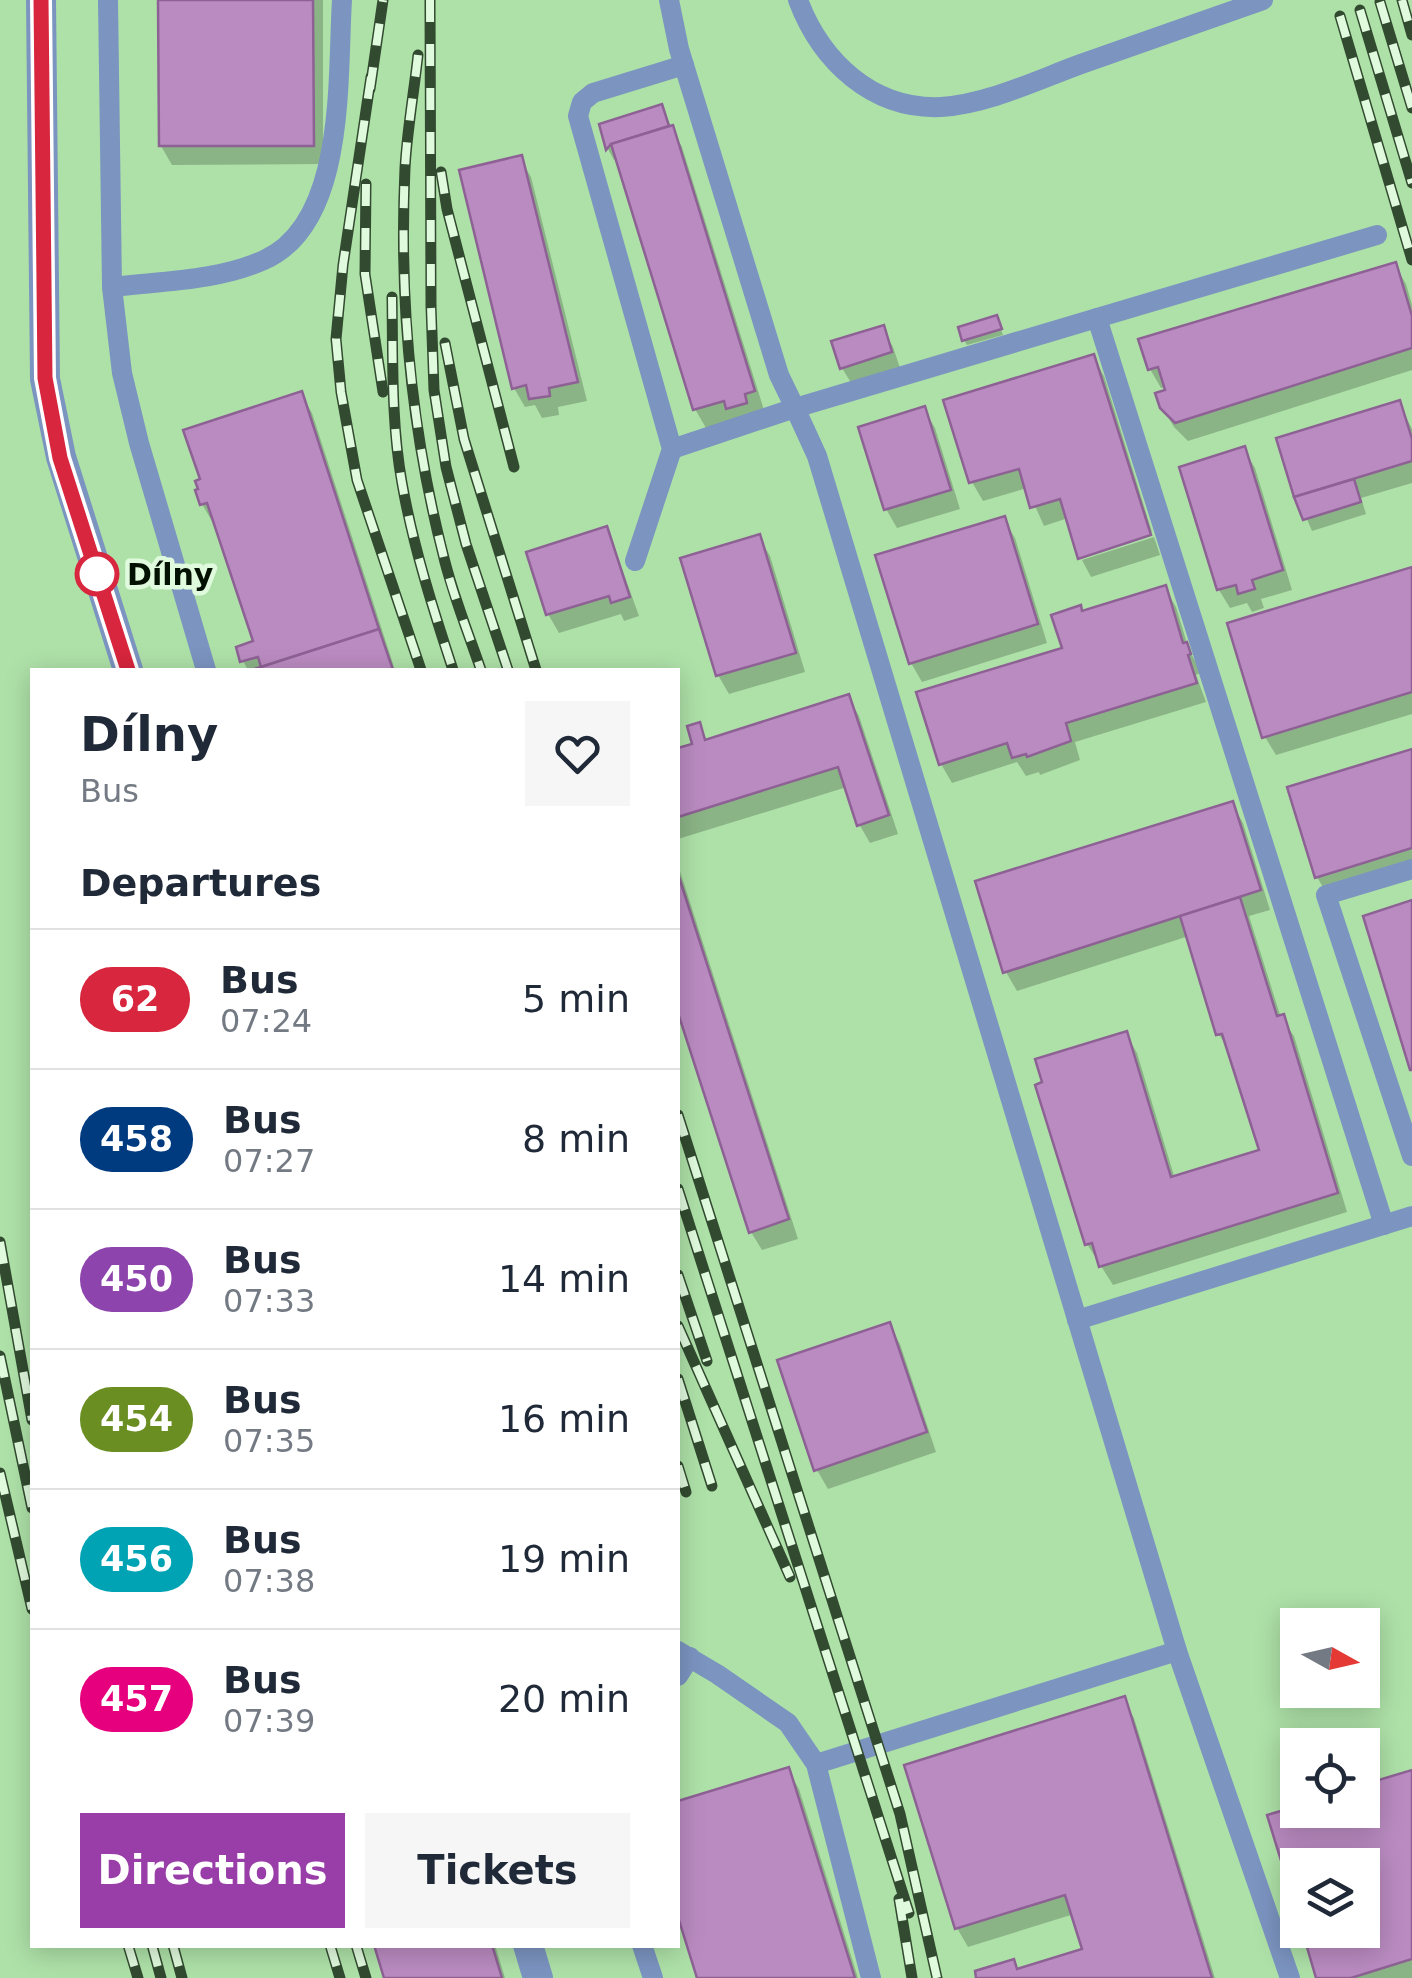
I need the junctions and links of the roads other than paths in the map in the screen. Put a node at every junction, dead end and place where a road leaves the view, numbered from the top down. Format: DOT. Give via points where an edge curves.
graph roads {
  1 [pos="41,0"];
  2 [pos="108,0"];
  3 [pos="342,0"];
  4 [pos="669,0"];
  5 [pos="798,0"];
  6 [pos="1262,0"];
  7 [pos="684,65"];
  8 [pos="1378,235"];
  9 [pos="112,287"];
  10 [pos="1097,318"];
  11 [pos="795,408"];
  12 [pos="672,448"];
  13 [pos="636,561"];
  14 [pos="127,668"];
  15 [pos="205,668"];
  16 [pos="1412,869"];
  17 [pos="1412,1156"];
  18 [pos="1412,1216"];
  19 [pos="1384,1225"];
  20 [pos="1078,1320"];
  21 [pos="1177,1652"];
  22 [pos="684,1654"];
  23 [pos="816,1764"];
  24 [pos="529,1948"];
  25 [pos="643,1948"];
  26 [pos="538,1978"];
  27 [pos="653,1978"];
  28 [pos="872,1978"];
  29 [pos="1290,1978"];
  1 -- 14 [label="street" via="45,378 60,458"];
  2 -- 9 [label="lane"];
  3 -- 9 [label="lane" via="332,148 302,230 266,260 235,270"];
  4 -- 7 [label="lane"];
  5 -- 6 [label="lane" via="842,71 890,100 931,107 999,93"];
  7 -- 11 [label="lane"];
  7 -- 12 [label="lane" via="592,92 578,116"];
  8 -- 10 [label="lane"];
  9 -- 15 [label="lane" via="139,443"];
  10 -- 11 [label="lane"];
  10 -- 19 [label="lane"];
  11 -- 12 [label="lane"];
  11 -- 20 [label="lane" via="817,456"];
  12 -- 13 [label="lane"];
  16 -- 17 [label="lane" via="1326,895"];
  18 -- 19 [label="lane"];
  19 -- 20 [label="lane"];
  20 -- 21 [label="lane"];
  21 -- 23 [label="lane"];
  21 -- 29 [label="lane"];
  22 -- 23 [label="lane" via="788,1723"];
  23 -- 28 [label="lane"];
  24 -- 26 [label="street"];
  25 -- 27 [label="lane"];
}
